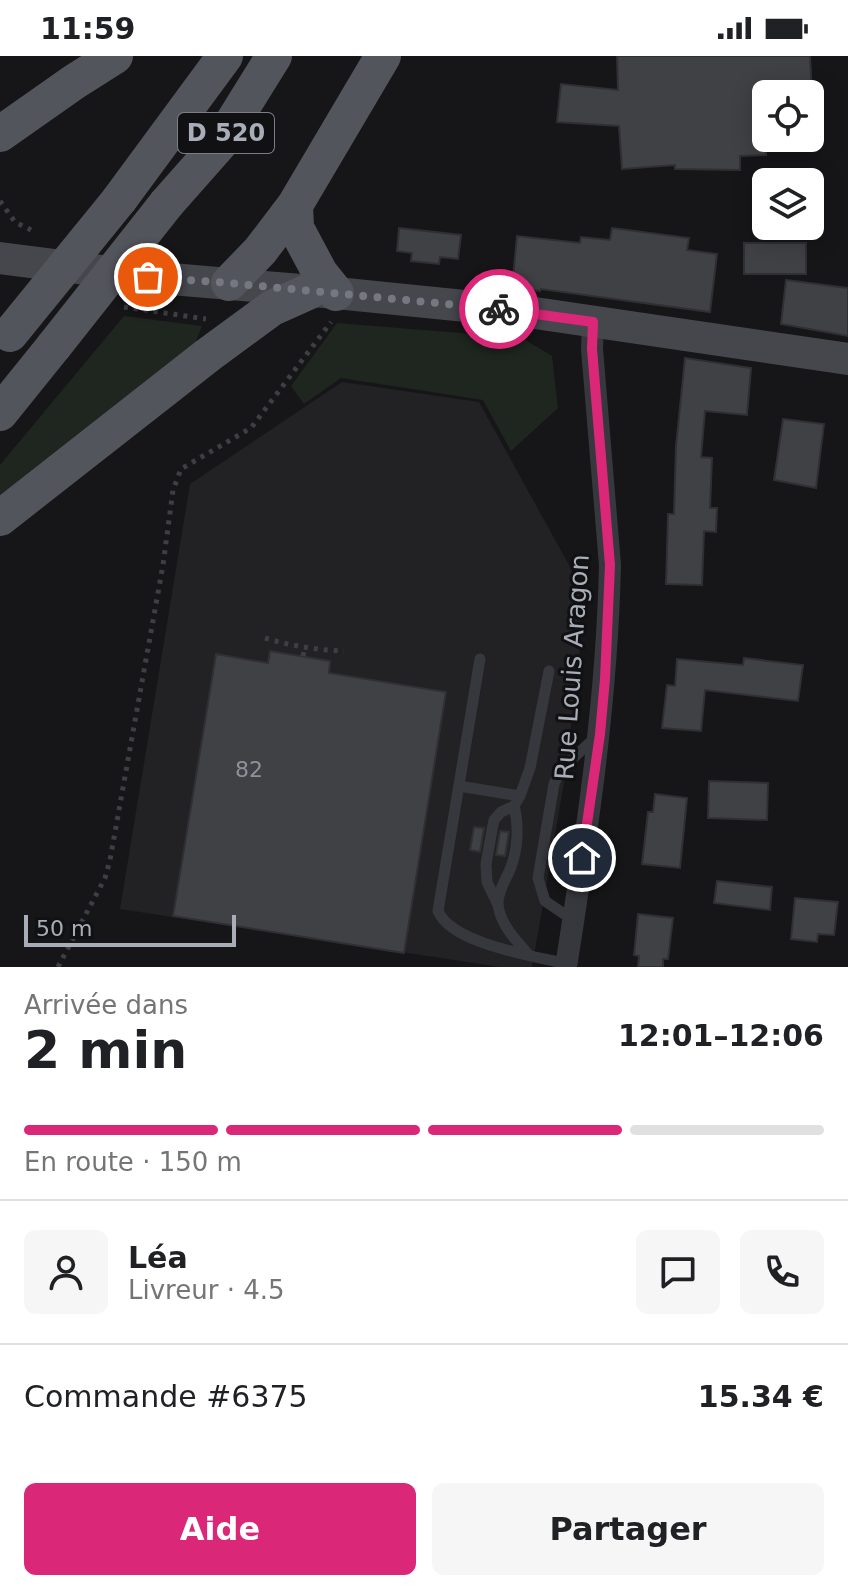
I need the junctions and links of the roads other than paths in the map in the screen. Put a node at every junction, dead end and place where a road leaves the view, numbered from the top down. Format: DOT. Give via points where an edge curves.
graph roads {
  1 [pos="115,56"];
  2 [pos="225,56"];
  3 [pos="274,56"];
  4 [pos="383,56"];
  5 [pos="0,134"];
  6 [pos="295,205"];
  7 [pos="0,258"];
  8 [pos="219,282"];
  9 [pos="327,300"];
  10 [pos="593,322"];
  11 [pos="5,340"];
  12 [pos="208,355"];
  13 [pos="848,359"];
  14 [pos="0,413"];
  15 [pos="0,518"];
  16 [pos="480,659"];
  17 [pos="549,671"];
  18 [pos="600,734"];
  19 [pos="459,786"];
  20 [pos="517,801"];
  21 [pos="498,905"];
  22 [pos="573,920"];
  23 [pos="530,956"];
  24 [pos="567,965"];
  1 -- 5 [label="main road"];
  2 -- 11 [label="main road, D 520, bridge" via="119,200"];
  3 -- 14 [label="main road, D 520, bridge" via="220,143"];
  4 -- 6 [label="main road"];
  6 -- 8 [label="main road" via="260,251"];
  6 -- 9 [label="main road" via="296,228 320,273"];
  7 -- 8 [label="main road"];
  8 -- 9 [label="main road"];
  8 -- 12 [label="main road" via="217,335"];
  9 -- 10 [label="main road" via="535,313"];
  9 -- 12 [label="main road" via="272,308"];
  10 -- 13 [label="main road"];
  10 -- 18 [label="street, Rue Louis Aragon" via="610,565"];
  12 -- 15 [label="main road"];
  16 -- 19 [label="lane"];
  17 -- 20 [label="lane" via="530,768"];
  18 -- 22 [label="street, Rue Louis Aragon"];
  18 -- 22 [label="lane" via="560,770 538,878 545,901"];
  19 -- 20 [label="lane"];
  19 -- 23 [label="lane" via="438,911 442,920 477,941"];
  20 -- 21 [label="lane" via="511,869"];
  20 -- 21 [label="lane" via="494,820 490,841 487,882"];
  21 -- 23 [label="lane" via="507,928"];
  22 -- 24 [label="street, Rue Louis Aragon"];
  23 -- 24 [label="lane"];
}
